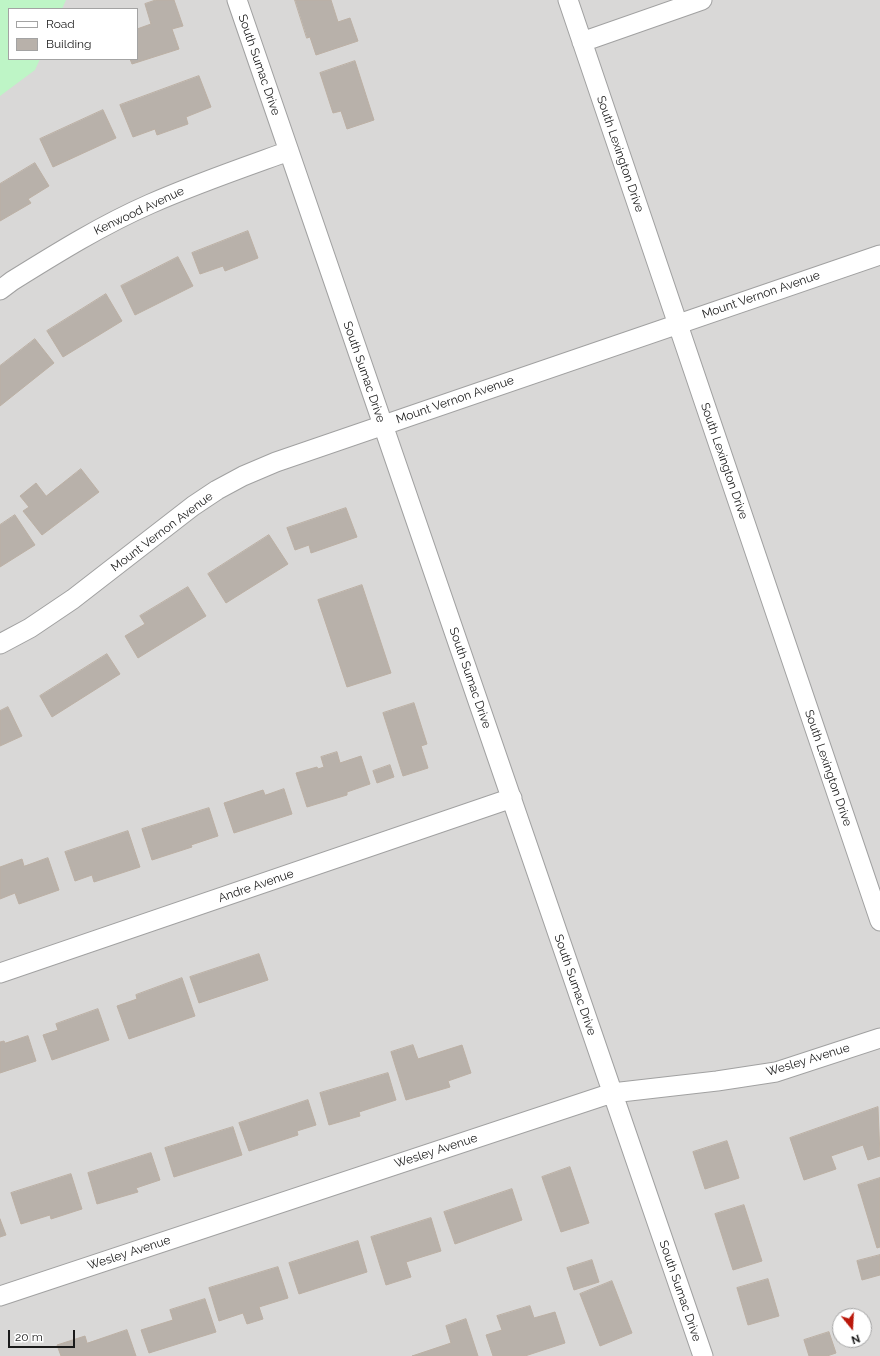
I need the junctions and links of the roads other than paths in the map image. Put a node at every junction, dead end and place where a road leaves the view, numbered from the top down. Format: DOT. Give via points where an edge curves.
graph roads {
  1 [pos="237,0"];
  2 [pos="568,0"];
  3 [pos="702,0"];
  4 [pos="582,42"];
  5 [pos="289,151"];
  6 [pos="880,255"];
  7 [pos="0,290"];
  8 [pos="678,323"];
  9 [pos="383,425"];
  10 [pos="0,644"];
  11 [pos="512,798"];
  12 [pos="880,921"];
  13 [pos="0,973"];
  14 [pos="880,1038"];
  15 [pos="612,1093"];
  16 [pos="0,1296"];
  17 [pos="703,1356"];
  1 -- 5 [label="street, South Sumac Drive"];
  2 -- 4 [label="street, South Lexington Drive"];
  3 -- 4 [label="street"];
  4 -- 8 [label="street, South Lexington Drive"];
  5 -- 7 [label="street, Kenwood Avenue" via="191,186 142,207 100,228"];
  5 -- 9 [label="street, South Sumac Drive"];
  6 -- 8 [label="street, Mount Vernon Avenue"];
  8 -- 9 [label="street, Mount Vernon Avenue"];
  8 -- 12 [label="street, South Lexington Drive"];
  9 -- 10 [label="street, Mount Vernon Avenue" via="276,462 217,490 74,599"];
  9 -- 11 [label="street, South Sumac Drive"];
  11 -- 13 [label="street, Andre Avenue"];
  11 -- 15 [label="street, South Sumac Drive"];
  14 -- 15 [label="street, Wesley Avenue" via="776,1072"];
  15 -- 16 [label="street, Wesley Avenue"];
  15 -- 17 [label="street, South Sumac Drive"];
}
